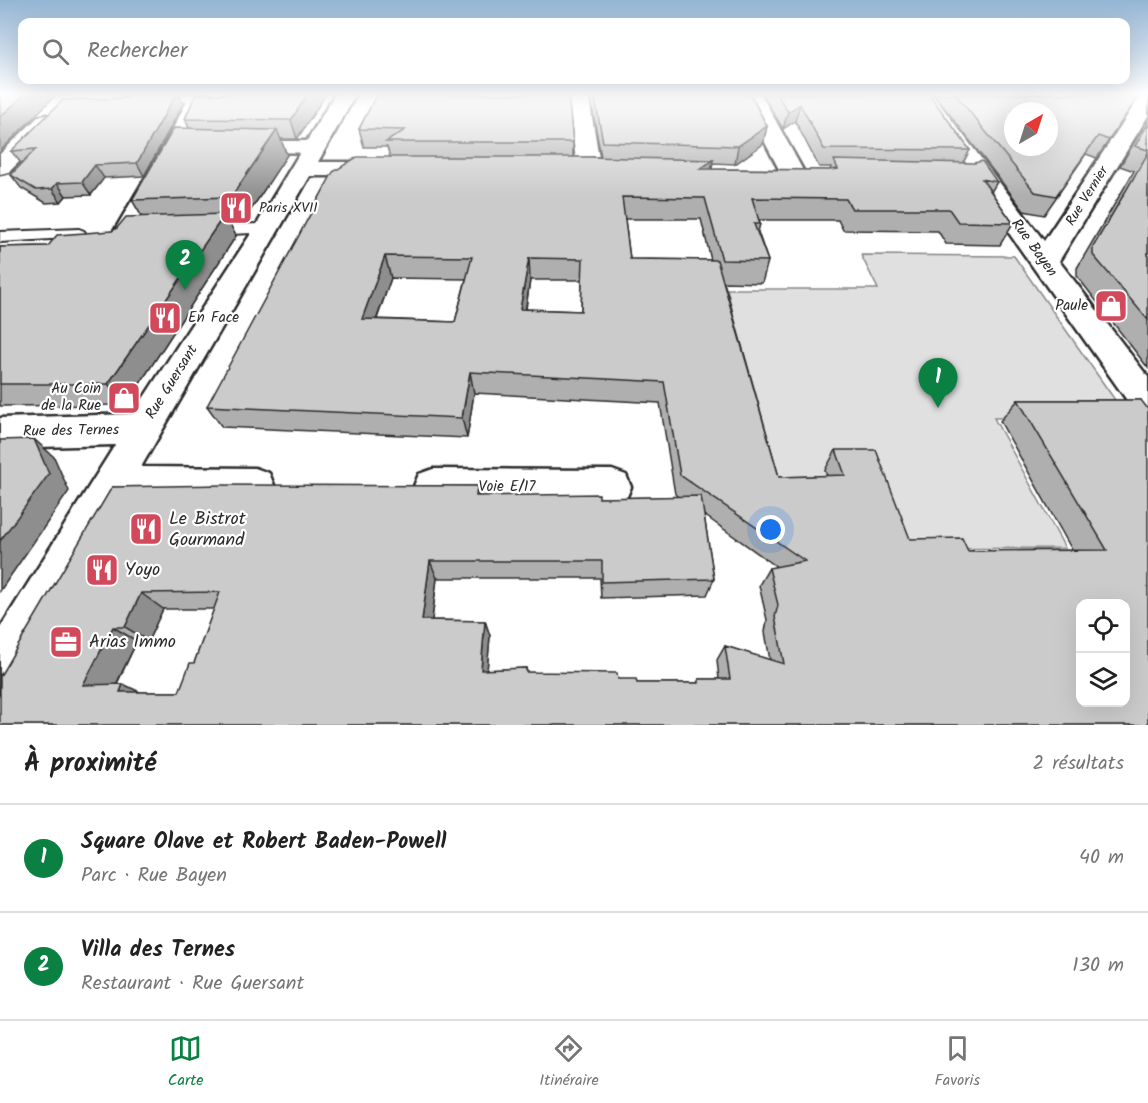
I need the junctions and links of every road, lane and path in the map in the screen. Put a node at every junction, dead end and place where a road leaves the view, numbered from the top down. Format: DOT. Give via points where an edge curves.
graph roads {
  1 [pos="39,128"];
  2 [pos="193,128"];
  3 [pos="326,128"];
  4 [pos="583,128"];
  5 [pos="768,128"];
  6 [pos="939,128"];
  7 [pos="1130,128"];
  8 [pos="223,146"];
  9 [pos="308,158"];
  10 [pos="0,166"];
  11 [pos="408,169"];
  12 [pos="589,169"];
  13 [pos="793,174"];
  14 [pos="267,229"];
  15 [pos="193,231"];
  16 [pos="131,233"];
  17 [pos="93,234"];
  18 [pos="0,237"];
  19 [pos="1044,262"];
  20 [pos="1148,403"];
  21 [pos="143,429"];
  22 [pos="0,432"];
  23 [pos="113,484"];
  24 [pos="285,485"];
  25 [pos="402,486"];
  26 [pos="612,487"];
  27 [pos="0,671"];
  1 -- 10 [label="street"];
  2 -- 16 [label="street" via="188,146"];
  3 -- 9 [label="street, Rue Guersant"];
  4 -- 12 [label="street"];
  5 -- 13 [label="street"];
  6 -- 19 [label="street, Rue Bayen" via="965,176"];
  7 -- 19 [label="street, Rue Vernier"];
  8 -- 9 [label="street"];
  9 -- 11 [label="street"];
  9 -- 14 [label="street, Rue Guersant"];
  14 -- 15 [label="lane"];
  14 -- 21 [label="street, Rue Guersant"];
  17 -- 18 [label="lane"];
  19 -- 20 [label="street, Rue Bayen"];
  21 -- 22 [label="street, Rue des Ternes"];
  21 -- 23 [label="street, Rue Guersant"];
  23 -- 24 [label="street"];
  23 -- 27 [label="street, Rue Guersant"];
  25 -- 26 [label="street, Voie E/17"];
}
